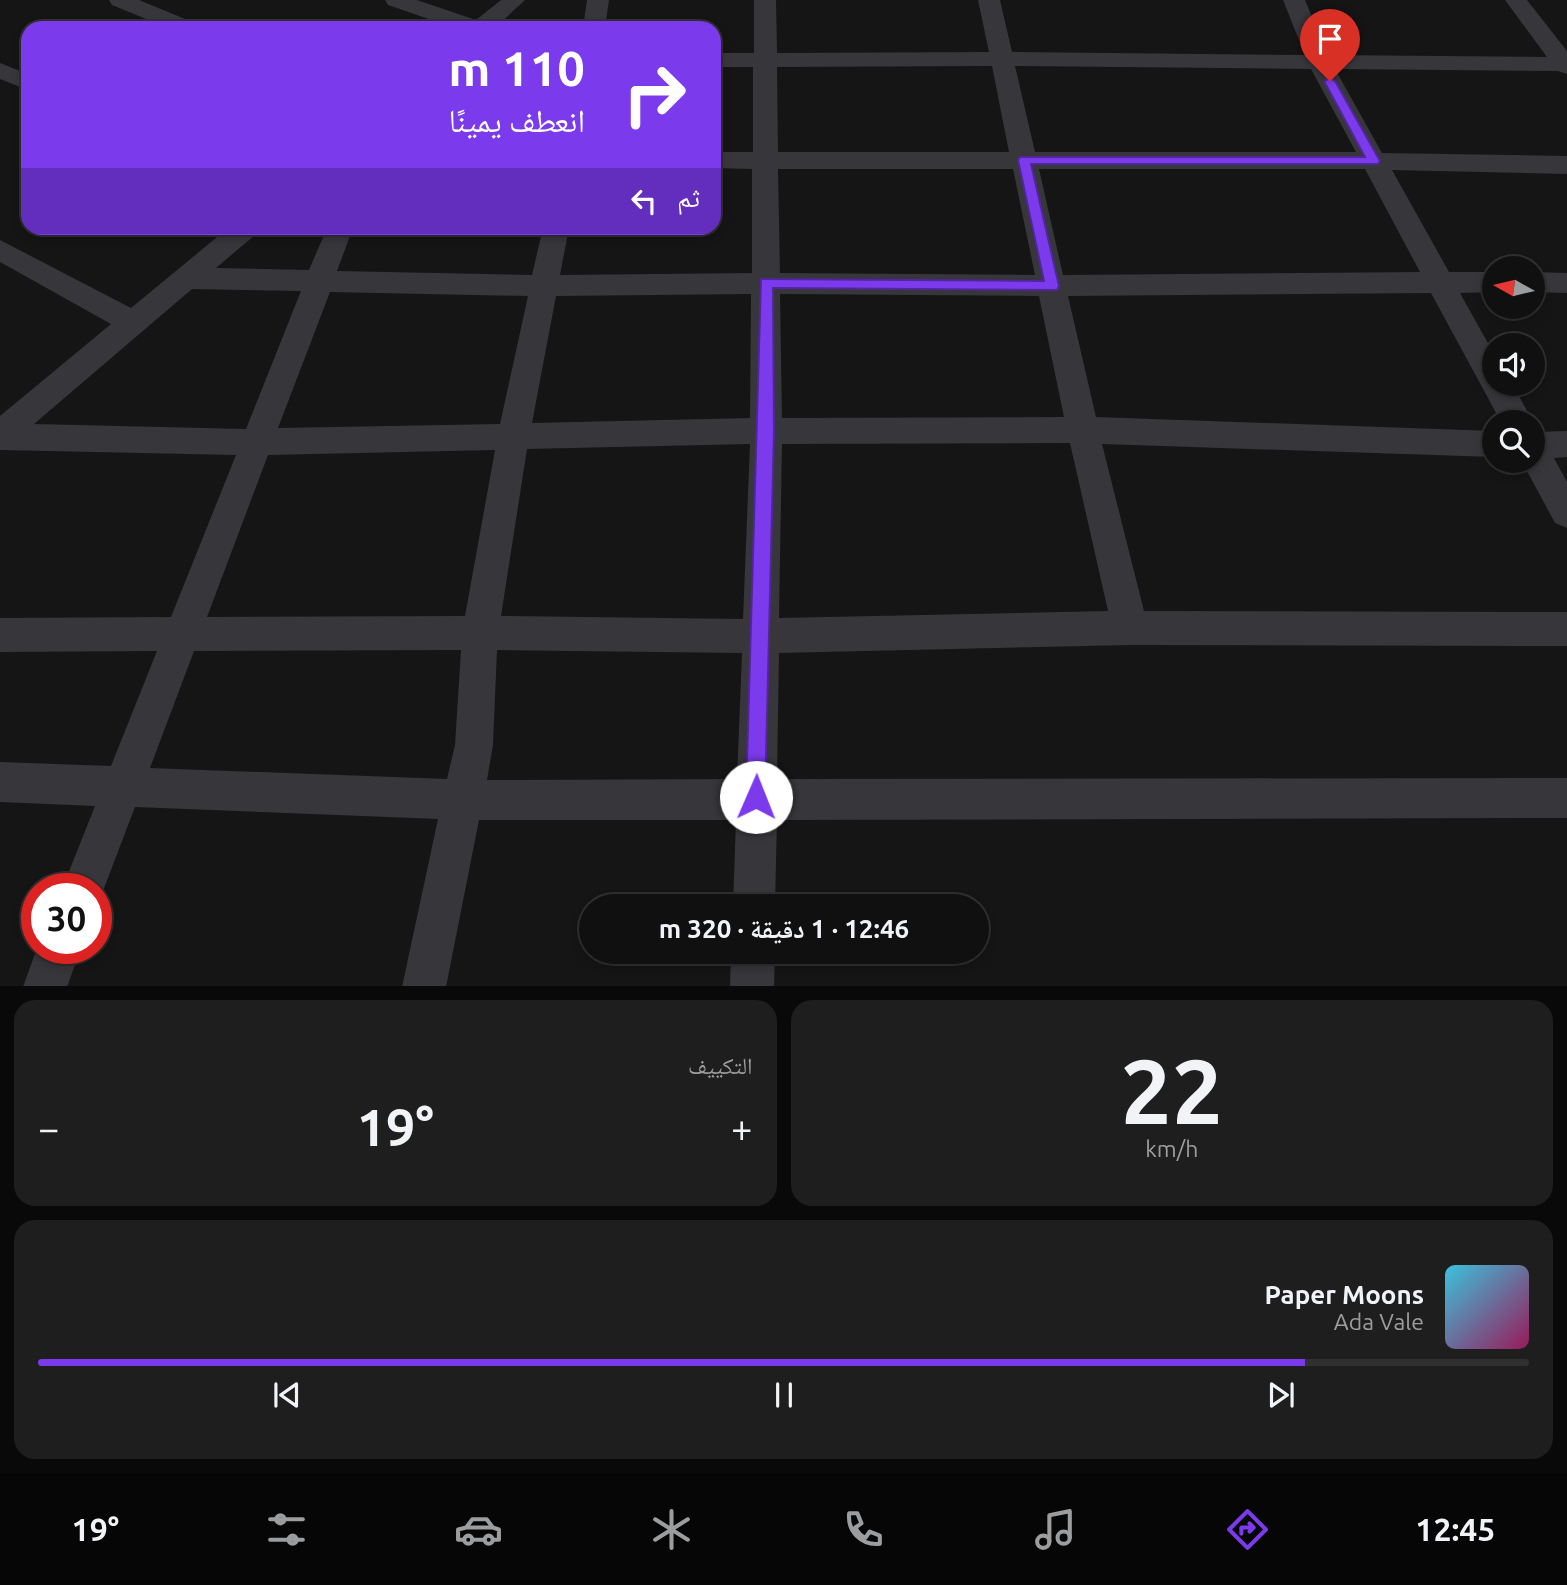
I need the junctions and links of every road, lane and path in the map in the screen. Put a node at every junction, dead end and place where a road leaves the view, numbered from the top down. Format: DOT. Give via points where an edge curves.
graph roads {
  1 [pos="120,0"];
  2 [pos="396,0"];
  3 [pos="514,0"];
  4 [pos="598,0"];
  5 [pos="765,0"];
  6 [pos="989,0"];
  7 [pos="1294,0"];
  8 [pos="1516,0"];
  9 [pos="170,21"];
  10 [pos="458,21"];
  11 [pos="488,21"];
  12 [pos="595,21"];
  13 [pos="1002,59"];
  14 [pos="721,60"];
  15 [pos="765,60"];
  16 [pos="1319,61"];
  17 [pos="1566,66"];
  18 [pos="0,70"];
  19 [pos="21,80"];
  20 [pos="721,160"];
  21 [pos="1024,160"];
  22 [pos="765,161"];
  23 [pos="1374,161"];
  24 [pos="1567,165"];
  25 [pos="237,235"];
  26 [pos="337,235"];
  27 [pos="555,235"];
  28 [pos="0,250"];
  29 [pos="186,278"];
  30 [pos="320,280"];
  31 [pos="1439,281"];
  32 [pos="766,282"];
  33 [pos="1482,282"];
  34 [pos="1545,282"];
  35 [pos="1567,283"];
  36 [pos="544,286"];
  37 [pos="1052,286"];
  38 [pos="132,323"];
  39 [pos="1482,359"];
  40 [pos="4,426"];
  41 [pos="1083,430"];
  42 [pos="766,431"];
  43 [pos="513,438"];
  44 [pos="257,442"];
  45 [pos="1482,443"];
  46 [pos="1545,444"];
  47 [pos="1567,444"];
  48 [pos="1545,473"];
  49 [pos="1567,513"];
  50 [pos="1130,628"];
  51 [pos="1567,629"];
  52 [pos="480,633"];
  53 [pos="0,635"];
  54 [pos="180,636"];
  55 [pos="760,636"];
  56 [pos="0,782"];
  57 [pos="122,787"];
  58 [pos="756,797"];
  59 [pos="1567,797"];
  60 [pos="464,800"];
  61 [pos="89,873"];
  62 [pos="754,894"];
  63 [pos="54,964"];
  64 [pos="753,964"];
  65 [pos="45,986"];
  66 [pos="424,986"];
  67 [pos="752,986"];
  1 -- 9 [label="street"];
  2 -- 10 [label="street"];
  3 -- 11 [label="street"];
  4 -- 12 [label="street"];
  5 -- 15 [label="street"];
  6 -- 13 [label="street"];
  7 -- 16 [label="street"];
  8 -- 17 [label="street"];
  13 -- 15 [label="street"];
  13 -- 16 [label="street"];
  13 -- 21 [label="street"];
  14 -- 15 [label="street"];
  15 -- 22 [label="street"];
  16 -- 17 [label="street"];
  16 -- 23 [label="street"];
  18 -- 19 [label="street"];
  20 -- 22 [label="street"];
  21 -- 22 [label="street"];
  21 -- 23 [label="street"];
  21 -- 37 [label="street"];
  22 -- 32 [label="street"];
  23 -- 24 [label="street"];
  23 -- 31 [label="street"];
  25 -- 29 [label="street"];
  26 -- 30 [label="street"];
  27 -- 36 [label="street"];
  28 -- 38 [label="street"];
  29 -- 30 [label="street"];
  29 -- 38 [label="street"];
  30 -- 36 [label="street"];
  30 -- 44 [label="street"];
  31 -- 33 [label="street"];
  31 -- 37 [label="street"];
  31 -- 39 [label="street"];
  32 -- 36 [label="street"];
  32 -- 37 [label="street"];
  32 -- 42 [label="street"];
  34 -- 35 [label="street"];
  36 -- 43 [label="street"];
  37 -- 41 [label="street"];
  38 -- 40 [label="street"];
  40 -- 44 [label="street"];
  41 -- 42 [label="street"];
  41 -- 45 [label="street"];
  41 -- 50 [label="street"];
  42 -- 43 [label="street"];
  42 -- 55 [label="street"];
  43 -- 44 [label="street"];
  43 -- 52 [label="street"];
  44 -- 54 [label="street"];
  46 -- 47 [label="street"];
  48 -- 49 [label="street"];
  50 -- 51 [label="street"];
  50 -- 55 [label="street"];
  52 -- 54 [label="street"];
  52 -- 55 [label="street"];
  52 -- 60 [label="street" via="474,745"];
  53 -- 54 [label="street"];
  54 -- 57 [label="street"];
  55 -- 58 [label="street"];
  56 -- 57 [label="street"];
  57 -- 60 [label="street"];
  57 -- 61 [label="street"];
  58 -- 59 [label="street"];
  58 -- 60 [label="street"];
  58 -- 62 [label="street"];
  60 -- 66 [label="street"];
  63 -- 65 [label="street"];
  64 -- 67 [label="street"];
}
